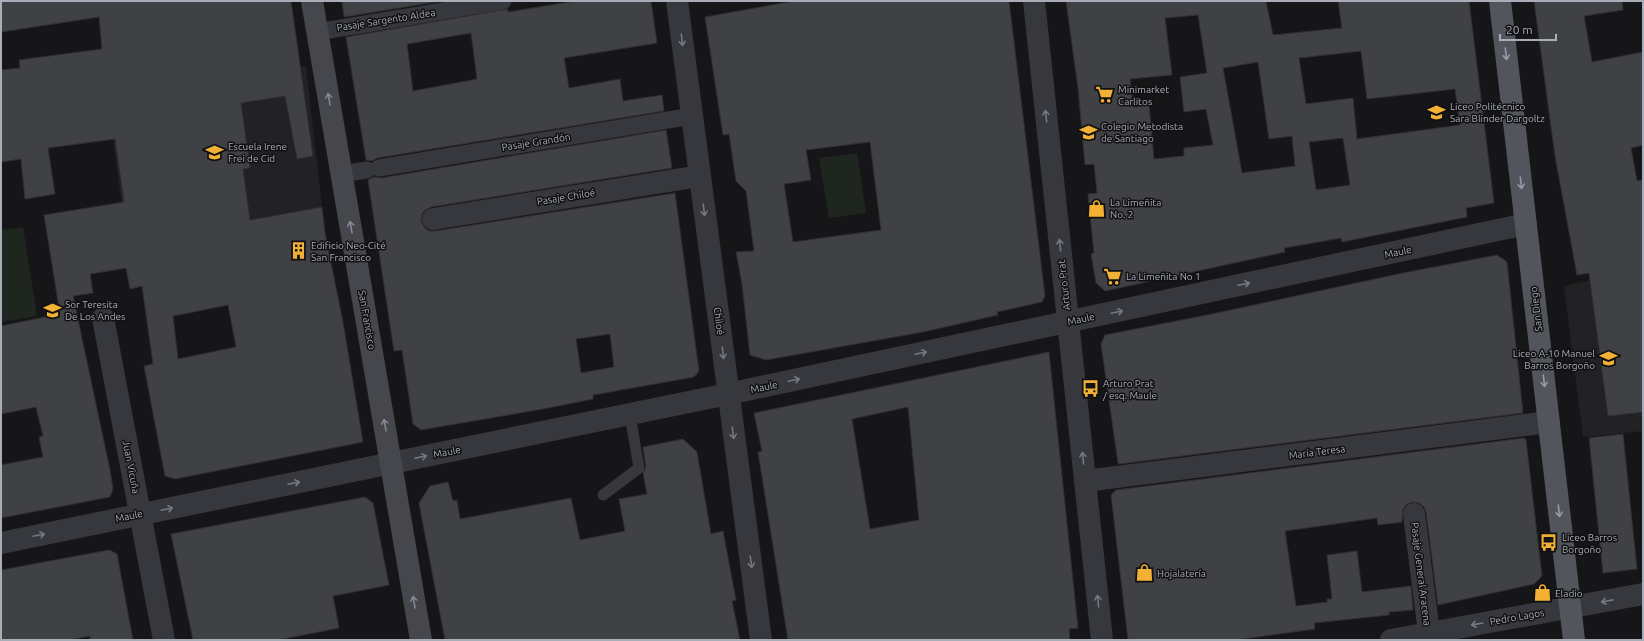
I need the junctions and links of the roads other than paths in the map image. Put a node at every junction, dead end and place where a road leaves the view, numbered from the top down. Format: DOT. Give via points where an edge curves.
graph roads {
  1 [pos="312,1"];
  2 [pos="503,1"];
  3 [pos="679,1"];
  4 [pos="1034,1"];
  5 [pos="1500,1"];
  6 [pos="317,32"];
  7 [pos="692,116"];
  8 [pos="341,174"];
  9 [pos="700,176"];
  10 [pos="433,218"];
  11 [pos="1526,224"];
  12 [pos="103,318"];
  13 [pos="1068,322"];
  14 [pos="728,394"];
  15 [pos="630,414"];
  16 [pos="1549,422"];
  17 [pos="391,463"];
  18 [pos="1085,481"];
  19 [pos="603,495"];
  20 [pos="140,514"];
  21 [pos="1414,514"];
  22 [pos="1,542"];
  23 [pos="1643,594"];
  24 [pos="1570,608"];
  25 [pos="1429,633"];
  26 [pos="164,640"];
  27 [pos="421,640"];
  28 [pos="761,640"];
  29 [pos="1102,640"];
  30 [pos="1392,640"];
  31 [pos="1574,640"];
  1 -- 6 [label="main road, San Francisco"];
  2 -- 6 [label="street, Pasaje Sargento Aldea"];
  3 -- 7 [label="street, Chiloé, one-way"];
  13 -- 4 [label="street, Arturo Prat, one-way"];
  5 -- 11 [label="main road, San Diego, one-way"];
  8 -- 6 [label="main road, San Francisco, one-way"];
  7 -- 8 [label="street, Pasaje Grandón"];
  7 -- 9 [label="street, Chiloé"];
  17 -- 8 [label="main road, San Francisco, one-way"];
  9 -- 10 [label="street, Pasaje Chiloé"];
  9 -- 14 [label="street, Chiloé, one-way"];
  13 -- 11 [label="street, Maule, one-way"];
  11 -- 16 [label="main road, San Diego, one-way"];
  12 -- 20 [label="street, Juan Vicuña"];
  14 -- 13 [label="street, Maule, one-way"];
  18 -- 13 [label="street, Arturo Prat, one-way"];
  14 -- 15 [label="street, Maule"];
  14 -- 28 [label="street, Chiloé, one-way"];
  17 -- 15 [label="street, Maule, one-way"];
  15 -- 19 [label="lane" via="639,468"];
  16 -- 18 [label="street, María Teresa"];
  16 -- 24 [label="main road, San Diego, one-way"];
  20 -- 17 [label="street, Maule, one-way"];
  27 -- 17 [label="main road, San Francisco, one-way"];
  29 -- 18 [label="street, Arturo Prat, one-way"];
  22 -- 20 [label="street, Maule, one-way"];
  20 -- 26 [label="street, Juan Vicuña"];
  21 -- 25 [label="street, Pasaje General Aracena"];
  23 -- 24 [label="street, Pedro Lagos, one-way"];
  24 -- 25 [label="street, Pedro Lagos, one-way"];
  24 -- 31 [label="main road, San Diego"];
  25 -- 30 [label="street, Pedro Lagos"];
}
